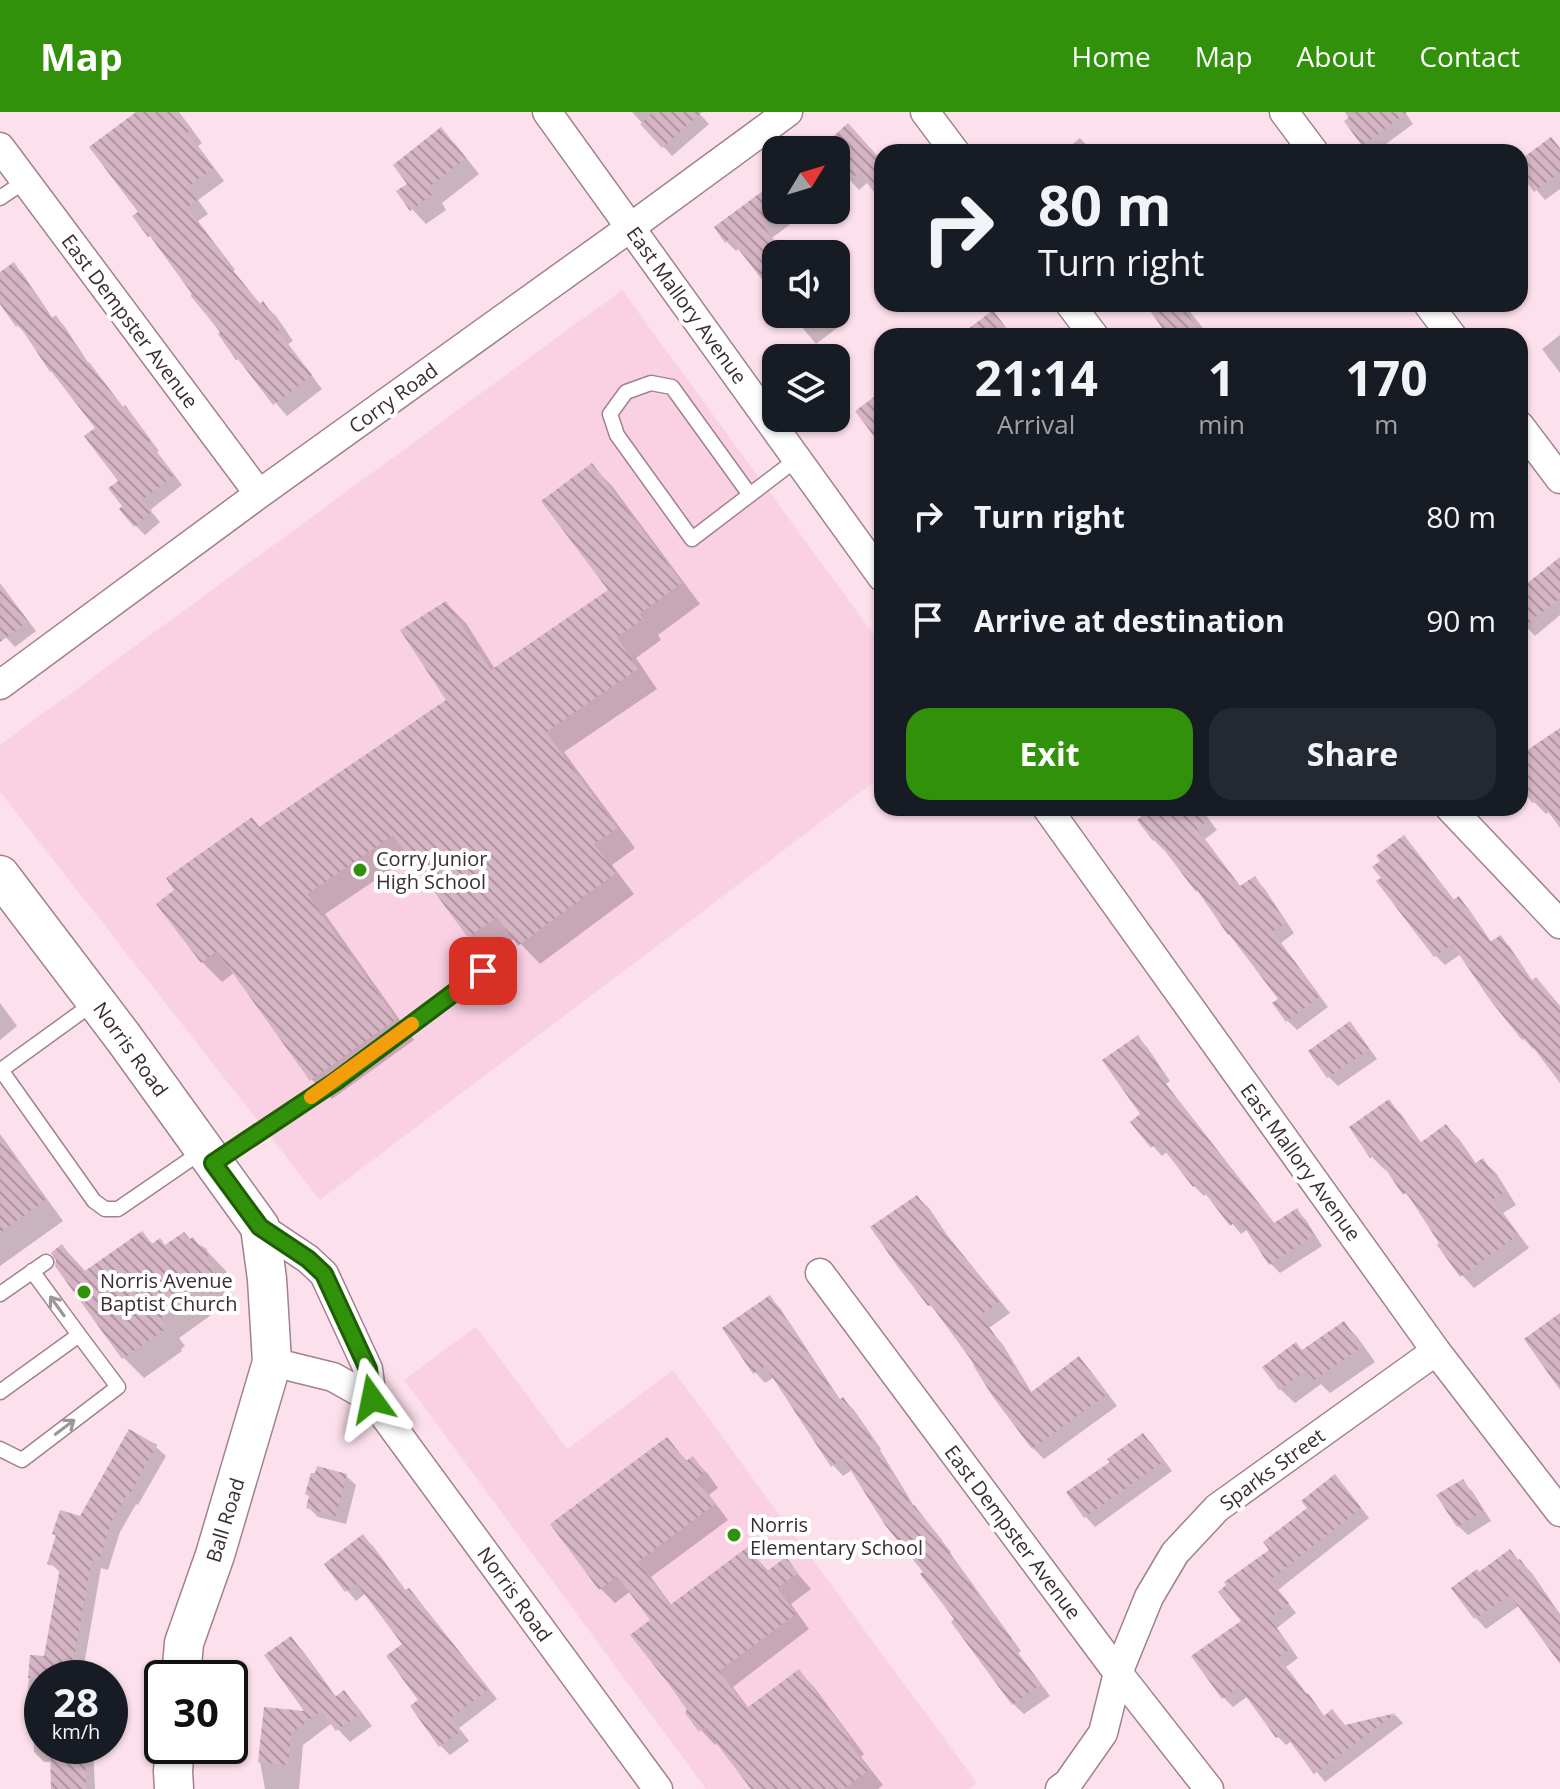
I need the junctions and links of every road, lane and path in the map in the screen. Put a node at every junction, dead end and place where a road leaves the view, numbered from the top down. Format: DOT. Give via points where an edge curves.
graph roads {
  1 [pos="547,112"];
  2 [pos="788,112"];
  3 [pos="925,112"];
  4 [pos="1284,112"];
  5 [pos="949,144"];
  6 [pos="1308,144"];
  7 [pos="0,147"];
  8 [pos="7,193"];
  9 [pos="631,227"];
  10 [pos="1528,437"];
  11 [pos="797,459"];
  12 [pos="1560,479"];
  13 [pos="259,494"];
  14 [pos="750,495"];
  15 [pos="874,566"];
  16 [pos="0,685"];
  17 [pos="1053,816"];
  18 [pos="1458,816"];
  19 [pos="0,875"];
  20 [pos="1560,924"];
  21 [pos="483,971"];
  22 [pos="96,1001"];
  23 [pos="0,1070"];
  24 [pos="208,1156"];
  25 [pos="260,1227"];
  26 [pos="46,1262"];
  27 [pos="32,1271"];
  28 [pos="820,1273"];
  29 [pos="0,1294"];
  30 [pos="79,1335"];
  31 [pos="1436,1351"];
  32 [pos="272,1362"];
  33 [pos="0,1392"];
  34 [pos="372,1399"];
  35 [pos="0,1449"];
  36 [pos="1560,1512"];
  37 [pos="183,1660"];
  38 [pos="1118,1673"];
  39 [pos="174,1764"];
  40 [pos="174,1789"];
  41 [pos="658,1789"];
  42 [pos="1060,1789"];
  43 [pos="1209,1789"];
  1 -- 9 [label="street, East Mallory Avenue"];
  2 -- 9 [label="street, Corry Road"];
  3 -- 5 [label="street"];
  4 -- 6 [label="street"];
  7 -- 8 [label="street, East Dempster Avenue"];
  8 -- 13 [label="street, East Dempster Avenue"];
  9 -- 11 [label="street, East Mallory Avenue"];
  9 -- 13 [label="street, Corry Road"];
  10 -- 12 [label="street"];
  11 -- 14 [label="lane"];
  11 -- 15 [label="street, East Mallory Avenue"];
  13 -- 16 [label="street, Corry Road"];
  14 -- 14 [label="lane" via="692,539 617,435 610,414 626,392 651,383 672,387"];
  17 -- 31 [label="street, East Mallory Avenue"];
  18 -- 20 [label="street"];
  19 -- 22 [label="main road, Norris Road"];
  21 -- 24 [label="lane" via="336,1081"];
  22 -- 23 [label="lane"];
  22 -- 24 [label="main road, Norris Road"];
  23 -- 24 [label="lane" via="105,1209 118,1209"];
  24 -- 25 [label="main road, Norris Road"];
  25 -- 32 [label="main road, Norris Road"];
  25 -- 34 [label="street, Norris Road" via="324,1274 368,1369"];
  26 -- 27 [label="lane"];
  27 -- 29 [label="lane"];
  30 -- 27 [label="lane, one-way"];
  28 -- 38 [label="street, East Dempster Avenue"];
  30 -- 33 [label="lane"];
  35 -- 30 [label="lane, one-way" via="22,1460 118,1387"];
  31 -- 36 [label="street, East Mallory Avenue"];
  31 -- 38 [label="street, Sparks Street" via="1217,1508 1175,1553 1149,1597"];
  32 -- 34 [label="street, Norris Road" via="333,1377"];
  32 -- 37 [label="main road, Ball Road"];
  34 -- 41 [label="street, Norris Road"];
  38 -- 42 [label="street, Sparks Street" via="1103,1733"];
  38 -- 43 [label="street, East Dempster Avenue"];
  39 -- 40 [label="main road"];
}
